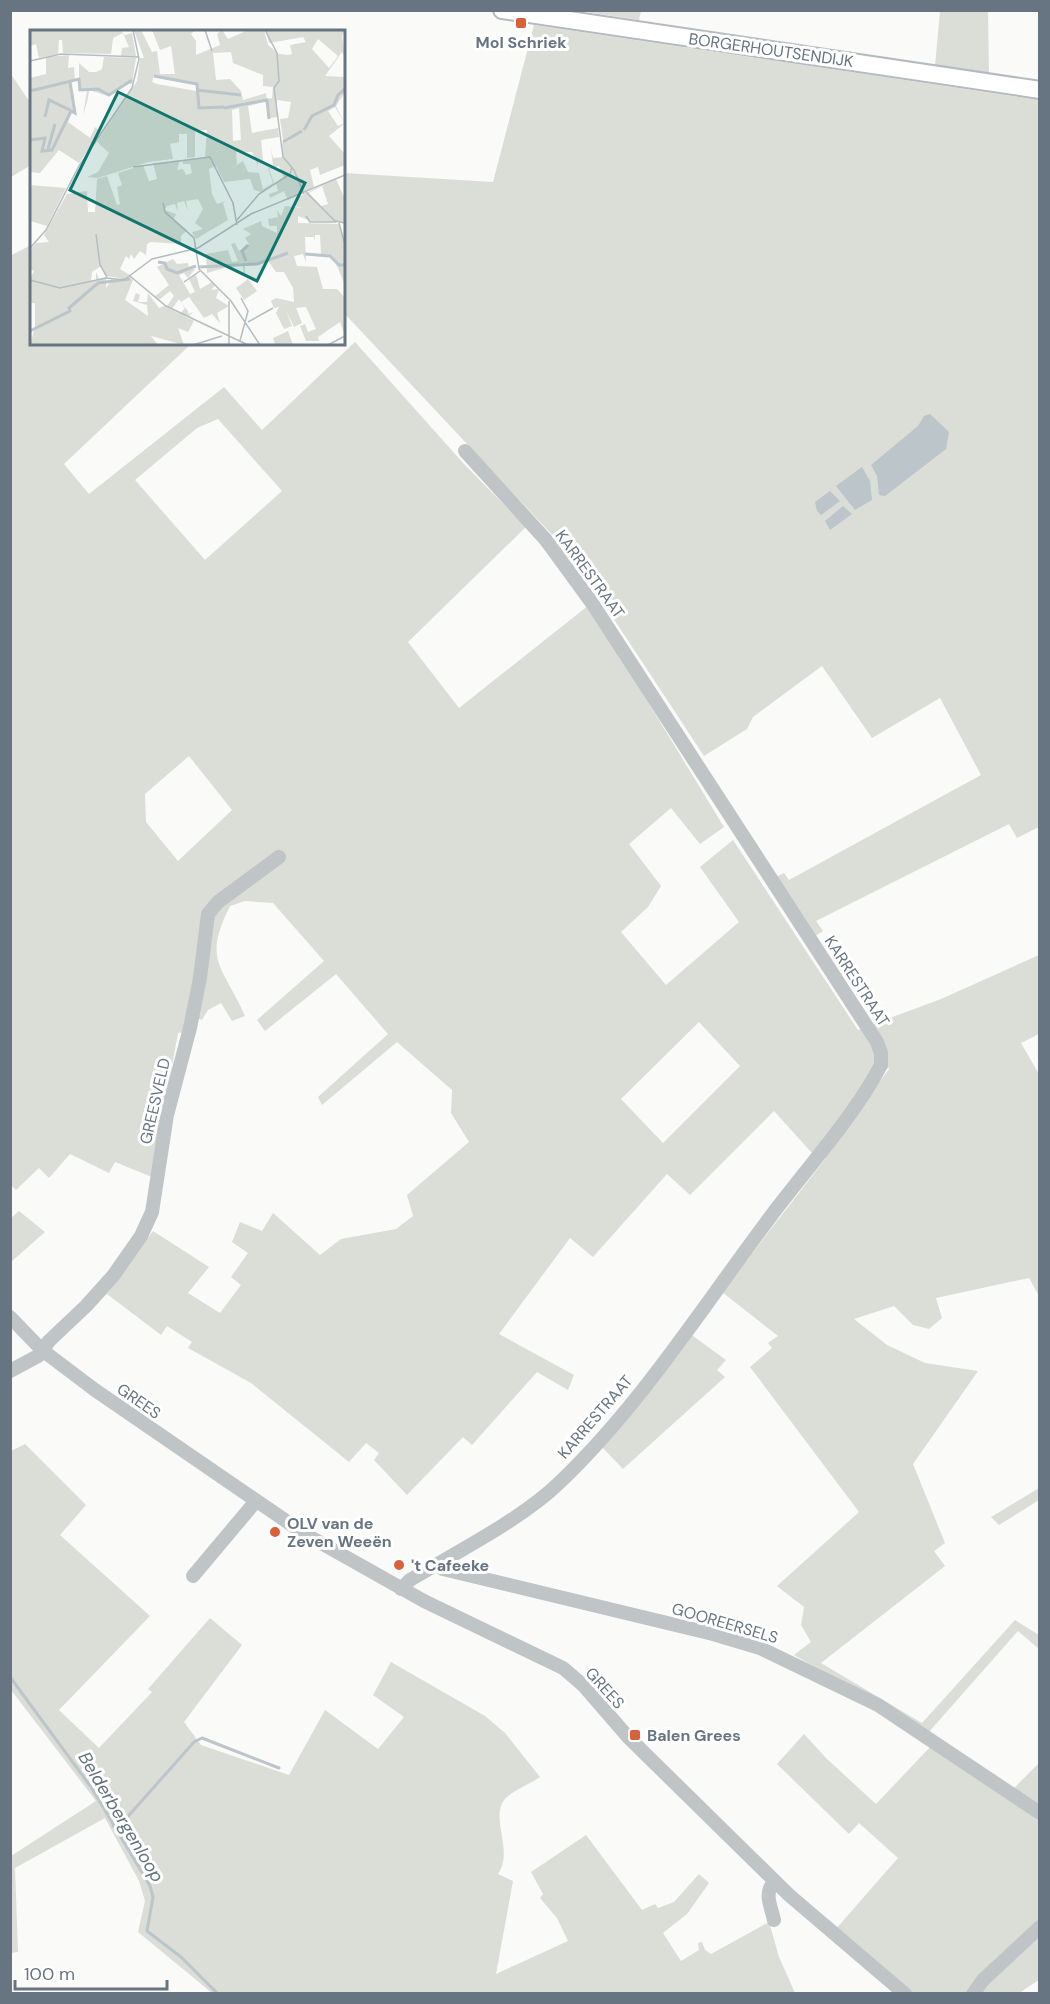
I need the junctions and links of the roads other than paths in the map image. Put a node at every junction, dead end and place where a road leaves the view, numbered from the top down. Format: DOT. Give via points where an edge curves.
graph roads {
  1 [pos="502,10"];
  2 [pos="1040,90"];
  3 [pos="465,451"];
  4 [pos="279,857"];
  5 [pos="10,1317"];
  6 [pos="42,1350"];
  7 [pos="10,1371"];
  8 [pos="256,1502"];
  9 [pos="437,1564"];
  10 [pos="193,1576"];
  11 [pos="401,1589"];
  12 [pos="1040,1813"];
  13 [pos="774,1881"];
  14 [pos="774,1920"];
  15 [pos="1040,1927"];
  16 [pos="905,1994"];
  17 [pos="973,1994"];
  1 -- 2 [label="main road, BORGERHOUTSENDIJK"];
  3 -- 9 [label="street, KARRESTRAAT" via="566,566 785,899 881,1053 881,1065 619,1418 546,1494"];
  4 -- 6 [label="street, GREESVELD" via="218,902 208,914 190,1028 167,1115 155,1199 147,1225 113,1276"];
  5 -- 6 [label="street, GREES"];
  6 -- 7 [label="street, GREESVELD"];
  6 -- 8 [label="street, GREES"];
  8 -- 10 [label="street"];
  8 -- 11 [label="street, GREES"];
  9 -- 11 [label="street, KARRESTRAAT"];
  9 -- 12 [label="street, GOOREERSELS" via="443,1569 760,1648 878,1706"];
  11 -- 13 [label="street, GREES" via="563,1668"];
  13 -- 14 [label="street" via="768,1894"];
  13 -- 16 [label="street, GREES"];
  15 -- 17 [label="street"];
}
